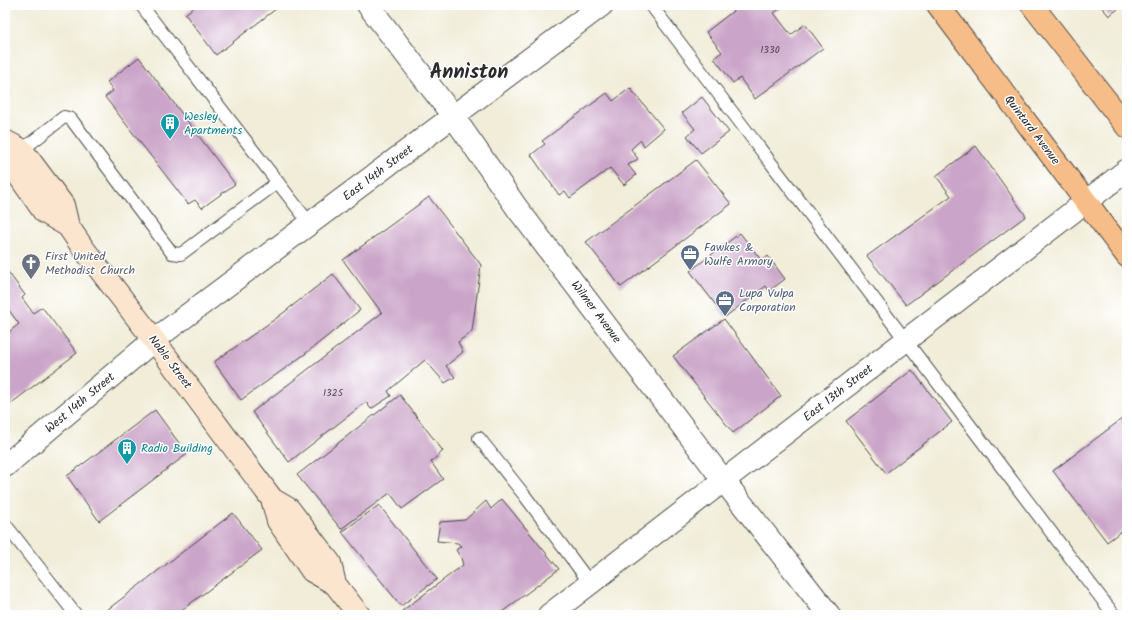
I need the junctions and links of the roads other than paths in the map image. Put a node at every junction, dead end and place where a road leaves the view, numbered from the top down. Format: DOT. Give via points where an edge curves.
graph roads {
  1 [pos="141,5"];
  2 [pos="368,5"];
  3 [pos="602,5"];
  4 [pos="651,5"];
  5 [pos="938,5"];
  6 [pos="1032,5"];
  7 [pos="453,116"];
  8 [pos="1127,127"];
  9 [pos="11,145"];
  10 [pos="1127,170"];
  11 [pos="278,182"];
  12 [pos="1086,202"];
  13 [pos="310,224"];
  14 [pos="1127,256"];
  15 [pos="154,340"];
  16 [pos="906,341"];
  17 [pos="479,438"];
  18 [pos="5,466"];
  19 [pos="724,481"];
  20 [pos="5,524"];
  21 [pos="590,583"];
  22 [pos="558,612"];
  23 [pos="76,615"];
  24 [pos="359,615"];
  25 [pos="829,615"];
  26 [pos="1114,615"];
  1 -- 11 [label="lane"];
  2 -- 7 [label="street, Wilmer Avenue"];
  3 -- 7 [label="street, East 14th Street"];
  4 -- 16 [label="lane"];
  5 -- 12 [label="highway, Quintard Avenue"];
  6 -- 8 [label="highway"];
  7 -- 13 [label="street, East 14th Street"];
  7 -- 19 [label="street, Wilmer Avenue" via="517,208"];
  9 -- 11 [label="lane" via="64,117 71,119 172,253 181,254"];
  9 -- 15 [label="main road, Noble Street" via="10,163 44,212 68,226"];
  10 -- 12 [label="street, East 13th Street"];
  11 -- 13 [label="lane"];
  12 -- 14 [label="highway, Quintard Avenue"];
  12 -- 16 [label="street, East 13th Street"];
  13 -- 15 [label="street, East 14th Street"];
  15 -- 18 [label="street, West 14th Street"];
  15 -- 24 [label="main road, Noble Street" via="272,499 278,521 312,571 335,584"];
  16 -- 19 [label="street, East 13th Street"];
  16 -- 26 [label="lane"];
  17 -- 21 [label="lane"];
  19 -- 21 [label="street, East 13th Street"];
  19 -- 25 [label="street, Wilmer Avenue"];
  20 -- 23 [label="lane"];
  21 -- 22 [label="street, East 13th Street"];
}
